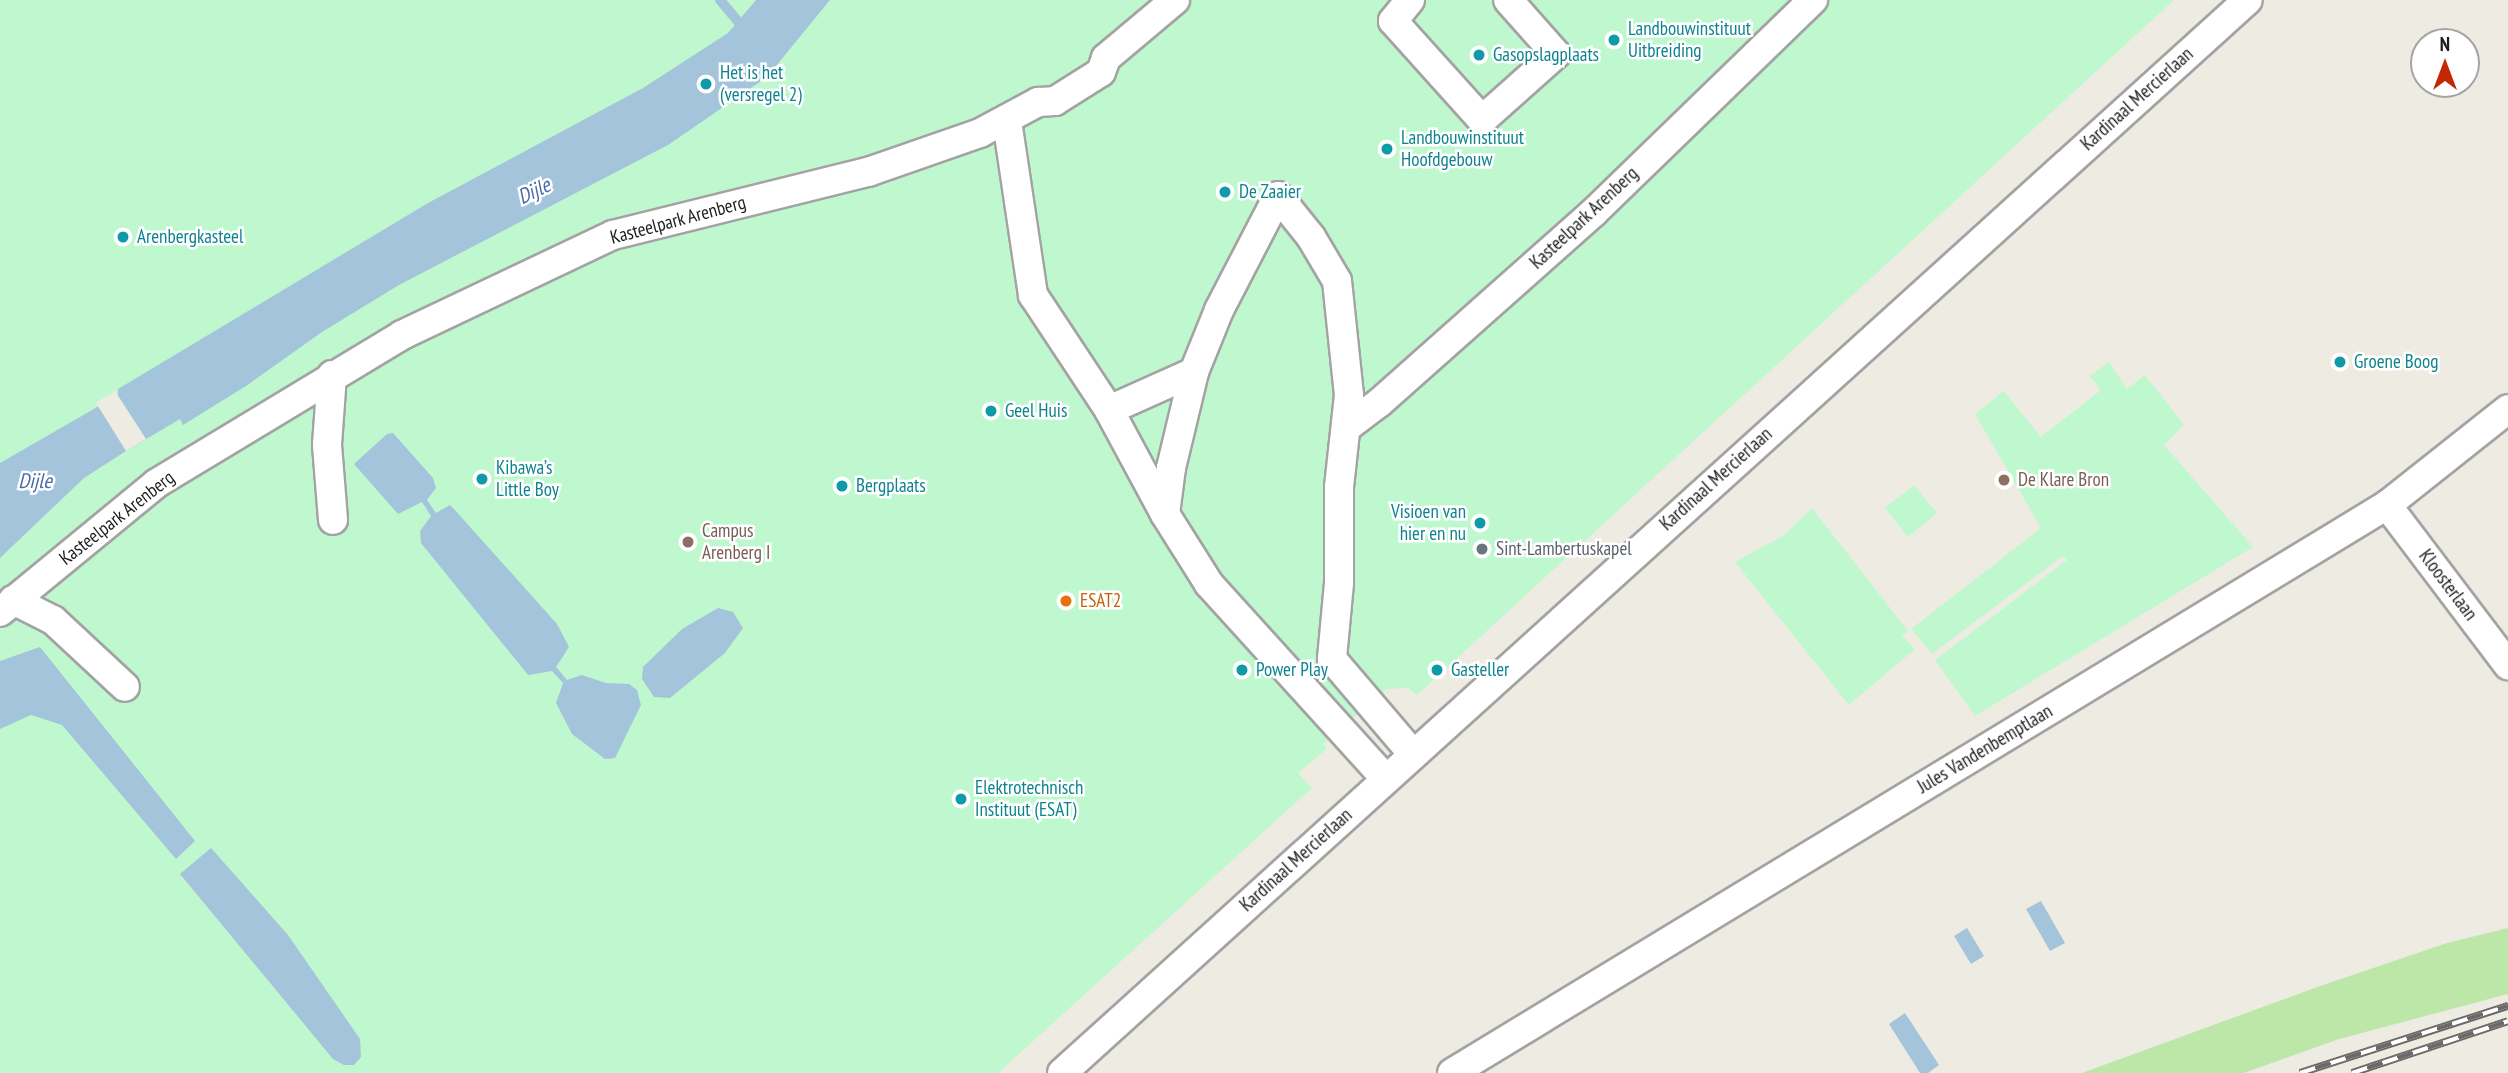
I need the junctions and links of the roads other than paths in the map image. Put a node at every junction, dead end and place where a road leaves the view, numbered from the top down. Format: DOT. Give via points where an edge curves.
graph roads {
  1 [pos="1175,0"];
  2 [pos="1410,0"];
  3 [pos="1508,0"];
  4 [pos="1813,0"];
  5 [pos="2248,0"];
  6 [pos="1007,121"];
  7 [pos="1194,372"];
  8 [pos="332,375"];
  9 [pos="1109,410"];
  10 [pos="2508,410"];
  11 [pos="1347,427"];
  12 [pos="2387,505"];
  13 [pos="1165,514"];
  14 [pos="333,520"];
  15 [pos="7,606"];
  16 [pos="1332,659"];
  17 [pos="2508,665"];
  18 [pos="1300,686"];
  19 [pos="125,687"];
  20 [pos="1412,754"];
  21 [pos="1385,778"];
  22 [pos="1062,1073"];
  23 [pos="1452,1073"];
  1 -- 6 [label="street, Kasteelpark Arenberg" via="1106,58 1090,57 1045,86 1038,102"];
  2 -- 3 [label="street" via="1393,22 1482,120 1556,54"];
  4 -- 11 [label="street, Kasteelpark Arenberg" via="1594,212"];
  5 -- 20 [label="street, Kardinaal Mercierlaan"];
  6 -- 8 [label="street, Kasteelpark Arenberg" via="868,172 613,235 402,335"];
  6 -- 9 [label="street" via="1033,295"];
  7 -- 9 [label="street"];
  7 -- 11 [label="street" via="1219,310 1278,196 1311,237 1337,281 1349,395"];
  7 -- 13 [label="street"];
  8 -- 14 [label="street" via="327,445"];
  8 -- 15 [label="street, Kasteelpark Arenberg" via="157,483"];
  9 -- 13 [label="street"];
  10 -- 12 [label="street, Jules Vandenbemptlaan"];
  11 -- 16 [label="street" via="1339,487 1339,583"];
  12 -- 17 [label="street, Kloosterlaan"];
  12 -- 23 [label="street, Jules Vandenbemptlaan"];
  13 -- 18 [label="street" via="1209,584"];
  15 -- 19 [label="street, Kasteelpark Arenberg" via="53,620"];
  16 -- 18 [label="street"];
  16 -- 20 [label="street"];
  18 -- 21 [label="street"];
  20 -- 21 [label="street, Kardinaal Mercierlaan"];
  21 -- 22 [label="street, Kardinaal Mercierlaan"];
}
